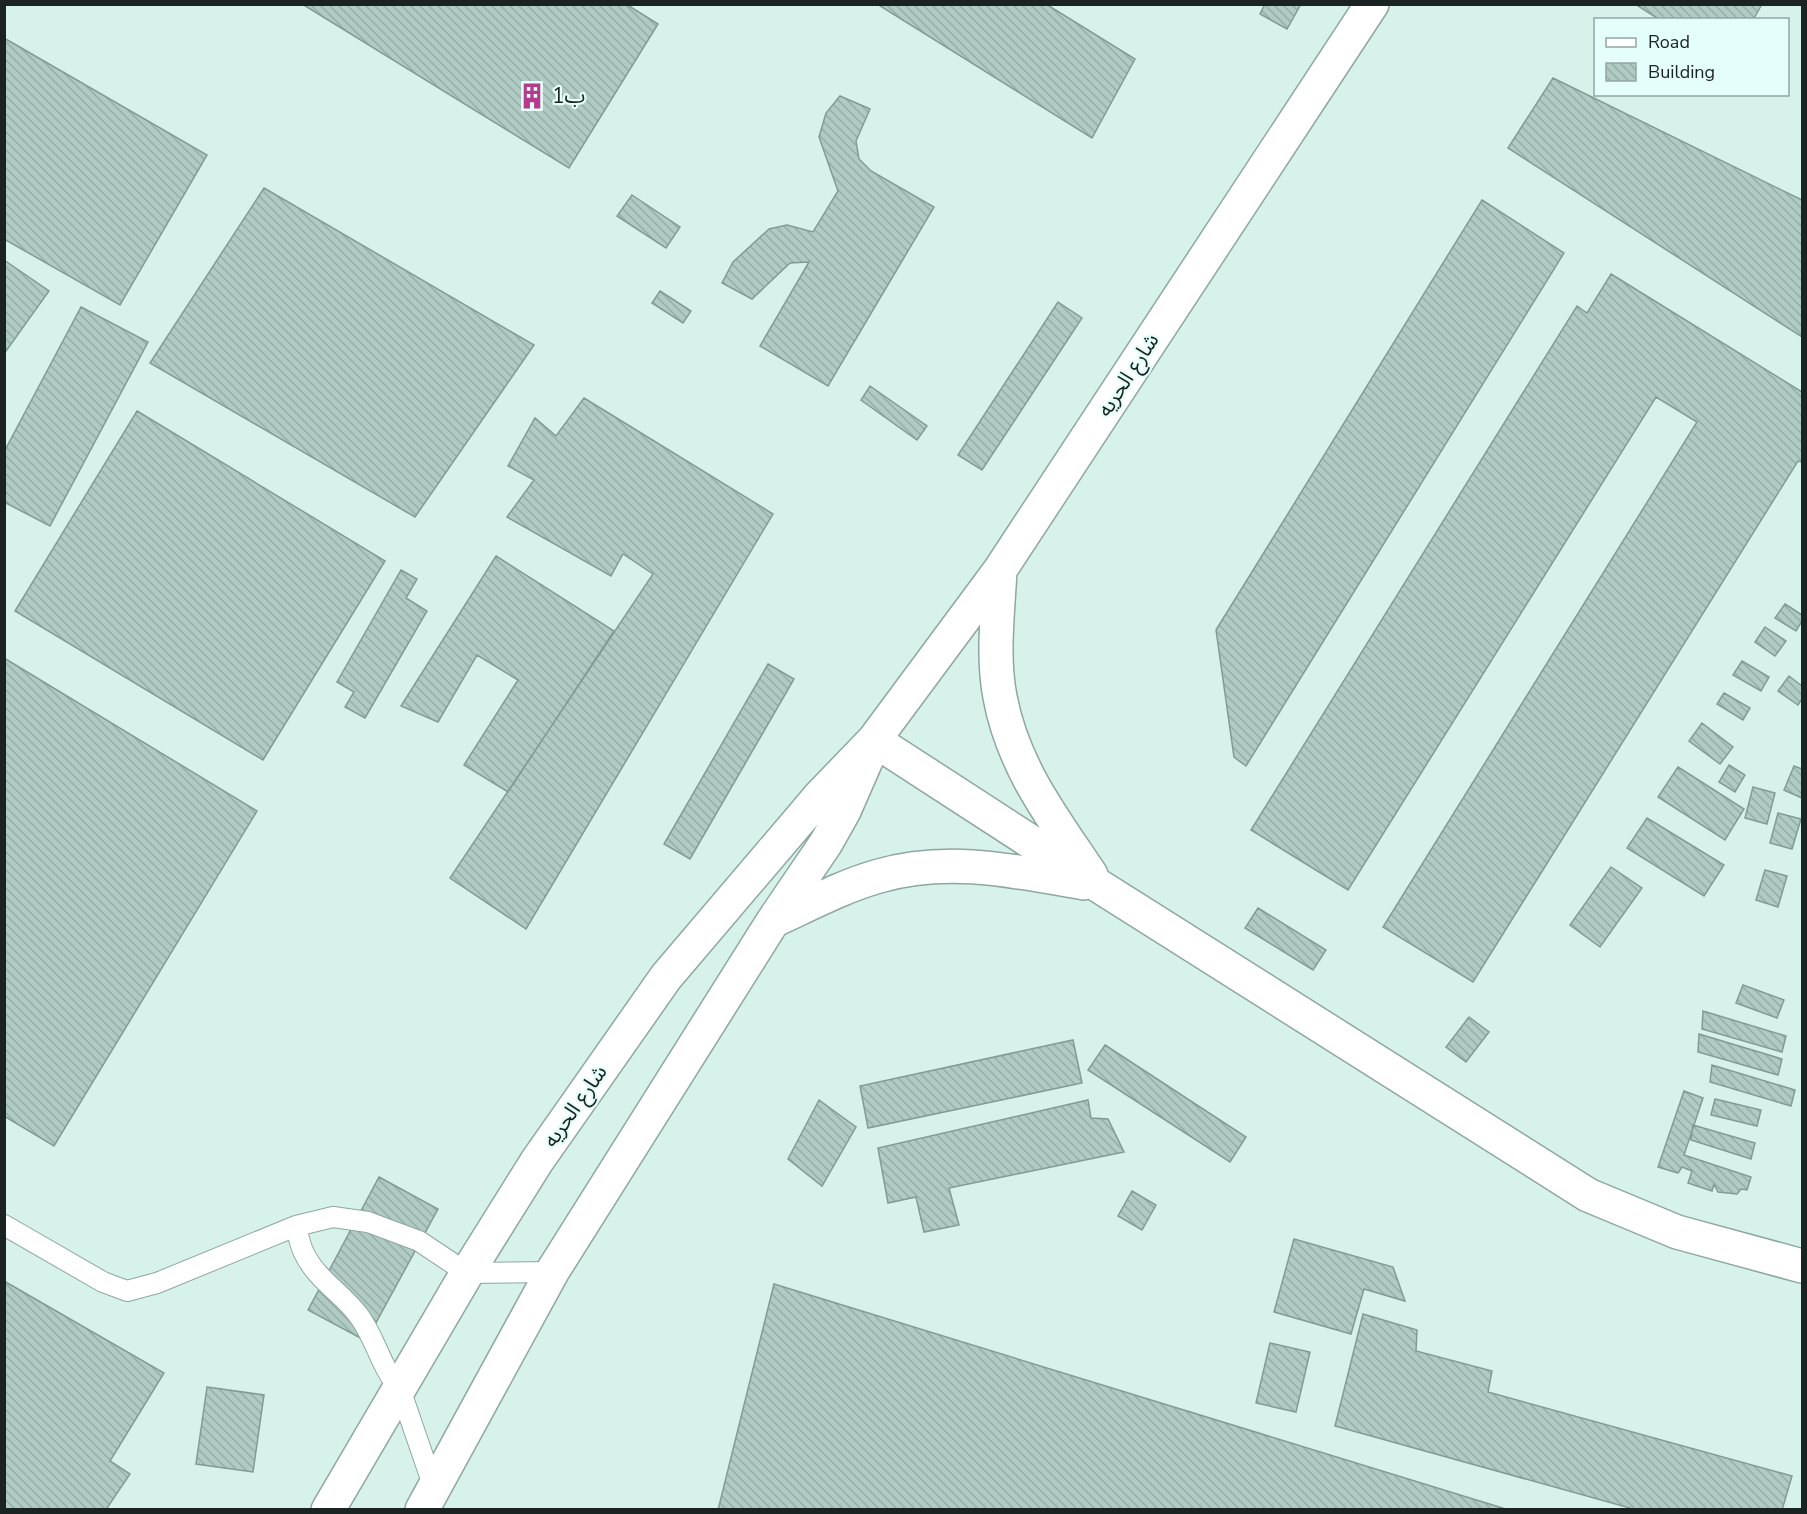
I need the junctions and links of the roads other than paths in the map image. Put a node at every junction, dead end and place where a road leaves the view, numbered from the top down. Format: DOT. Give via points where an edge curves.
graph roads {
  1 [pos="1372,4"];
  2 [pos="1000,570"];
  3 [pos="874,740"];
  4 [pos="1099,886"];
  5 [pos="773,921"];
  6 [pos="4,1225"];
  7 [pos="296,1226"];
  8 [pos="1803,1266"];
  9 [pos="552,1272"];
  10 [pos="467,1273"];
  11 [pos="400,1389"];
  12 [pos="428,1499"];
  13 [pos="328,1509"];
  1 -- 2 [label="street, شارع الحريه"];
  2 -- 3 [label="street, شارع الحريه"];
  2 -- 4 [label="street" via="996,657 1009,734 1043,804"];
  3 -- 4 [label="street"];
  3 -- 5 [label="street, شارع الحريه" via="844,811"];
  3 -- 10 [label="street, شارع الحريه" via="820,795 666,977 537,1161"];
  4 -- 5 [label="street" via="1000,868 918,867 878,876"];
  4 -- 8 [label="street" via="1588,1195 1677,1232"];
  5 -- 9 [label="street, شارع الحريه"];
  6 -- 7 [label="lane" via="103,1282 127,1291 157,1283"];
  7 -- 10 [label="lane" via="333,1217 368,1222 419,1242"];
  7 -- 11 [label="lane" via="304,1253 359,1315 380,1350 390,1378"];
  9 -- 10 [label="lane"];
  9 -- 12 [label="street, شارع الحريه"];
  10 -- 11 [label="street, شارع الحريه"];
  11 -- 12 [label="lane"];
  11 -- 13 [label="street, شارع الحريه"];
}
